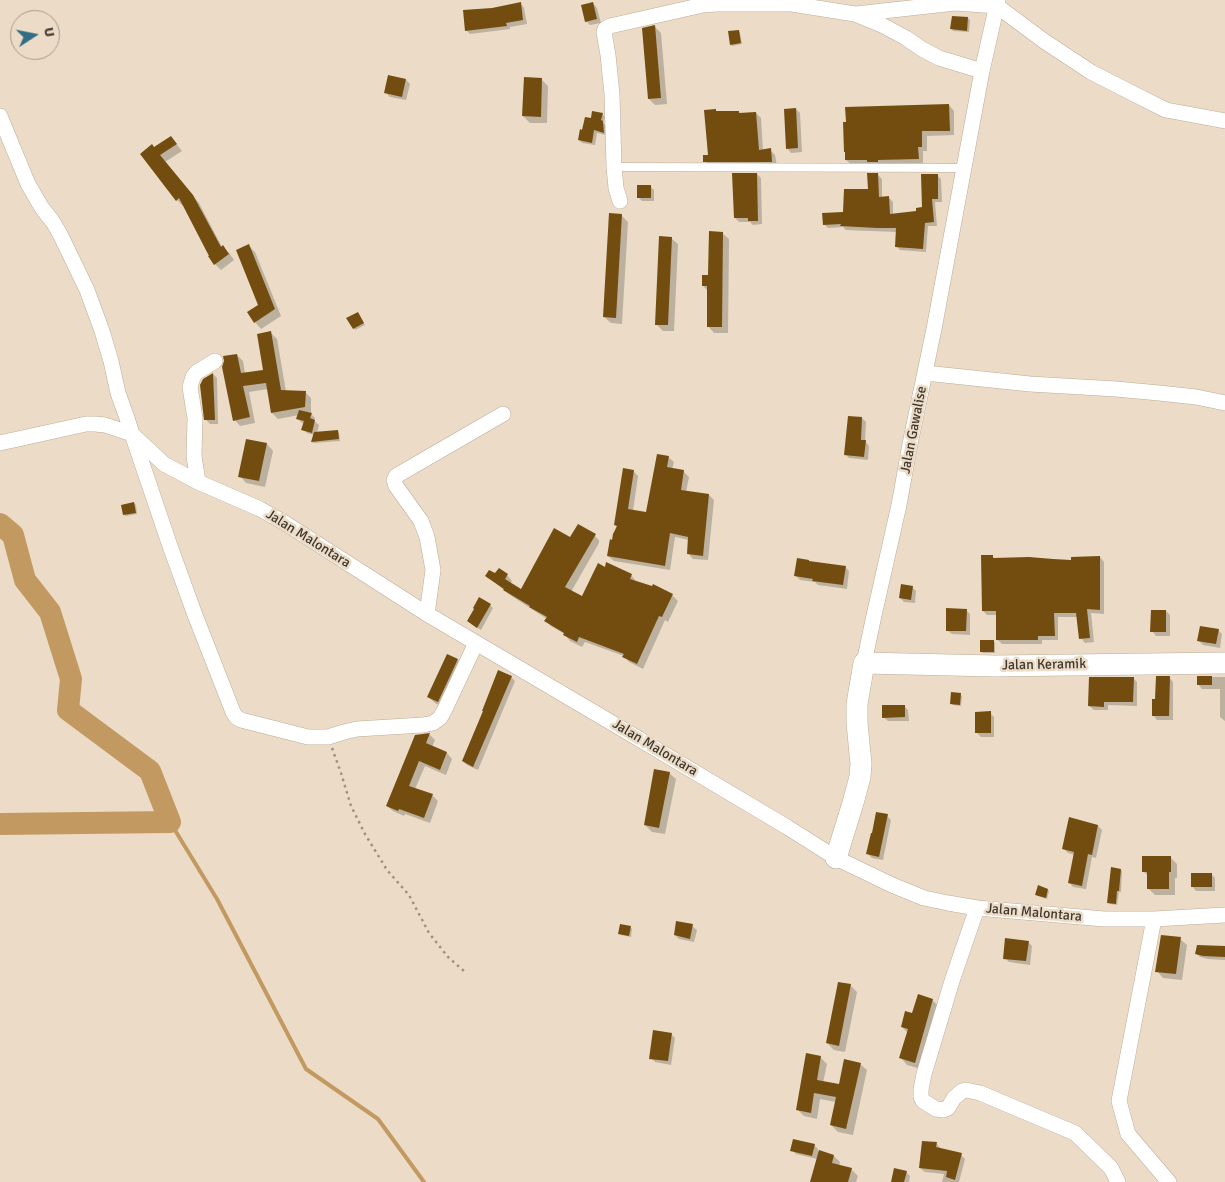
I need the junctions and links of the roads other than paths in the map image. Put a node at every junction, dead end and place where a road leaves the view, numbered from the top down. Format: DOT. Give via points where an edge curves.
graph roads {
  1 [pos="998,3"];
  2 [pos="855,14"];
  3 [pos="982,71"];
  4 [pos="0,116"];
  5 [pos="1225,121"];
  6 [pos="614,167"];
  7 [pos="965,168"];
  8 [pos="620,201"];
  9 [pos="215,361"];
  10 [pos="925,373"];
  11 [pos="1225,403"];
  12 [pos="503,414"];
  13 [pos="132,434"];
  14 [pos="0,443"];
  15 [pos="198,482"];
  16 [pos="427,614"];
  17 [pos="476,643"];
  18 [pos="864,663"];
  19 [pos="1225,663"];
  20 [pos="836,858"];
  21 [pos="977,908"];
  22 [pos="1225,915"];
  23 [pos="1154,919"];
  24 [pos="1118,1182"];
  25 [pos="1169,1182"];
  1 -- 2 [label="street" via="955,3"];
  1 -- 3 [label="street, Jalan Gawalise"];
  1 -- 5 [label="street" via="1044,41 1091,72 1166,110"];
  2 -- 3 [label="street" via="890,29 939,58"];
  2 -- 6 [label="street" via="792,4 716,4 607,27 604,32 612,94"];
  3 -- 7 [label="street, Jalan Gawalise"];
  4 -- 13 [label="street" via="28,184 60,234 87,290"];
  6 -- 7 [label="lane"];
  6 -- 8 [label="street"];
  7 -- 10 [label="street, Jalan Gawalise"];
  9 -- 15 [label="street" via="197,372 190,387"];
  10 -- 11 [label="street" via="1168,394"];
  10 -- 18 [label="street, Jalan Gawalise"];
  12 -- 16 [label="street" via="394,480 421,521 427,537 433,570"];
  13 -- 14 [label="street" via="105,425 86,424"];
  13 -- 15 [label="street, Jalan Malontara" via="164,464"];
  13 -- 17 [label="street" via="176,563 236,717 308,737 433,723 444,711"];
  15 -- 16 [label="street, Jalan Malontara" via="285,523"];
  16 -- 17 [label="street, Jalan Malontara"];
  17 -- 20 [label="street, Jalan Malontara"];
  18 -- 19 [label="street, Jalan Keramik" via="995,666"];
  18 -- 20 [label="street, Jalan Gawalise" via="857,704 862,764 860,778"];
  20 -- 21 [label="street, Jalan Malontara" via="924,898"];
  21 -- 23 [label="street, Jalan Malontara" via="1104,919"];
  21 -- 24 [label="street" via="924,1074 923,1101 943,1110 962,1091 980,1093 1075,1133 1111,1168"];
  22 -- 23 [label="street, Jalan Malontara"];
  23 -- 25 [label="street" via="1119,1101 1128,1134"];
}
